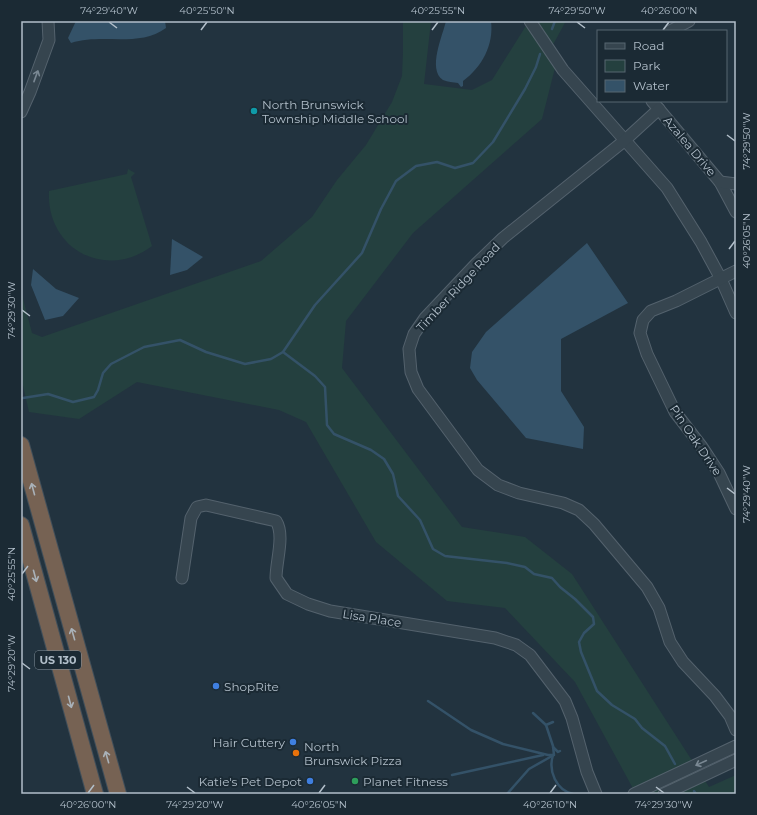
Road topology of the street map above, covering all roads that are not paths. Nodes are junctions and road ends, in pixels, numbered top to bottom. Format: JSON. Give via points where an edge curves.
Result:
{"nodes":[{"id":1,"x":48,"y":21,"type":"edge"},
{"id":2,"x":530,"y":21,"type":"edge"},
{"id":3,"x":689,"y":21,"type":"edge"},
{"id":4,"x":672,"y":30,"type":"edge"},
{"id":5,"x":656,"y":105,"type":"edge"},
{"id":6,"x":21,"y":112,"type":"edge"},
{"id":7,"x":624,"y":141,"type":"junction"},
{"id":8,"x":720,"y":182,"type":"junction"},
{"id":9,"x":736,"y":184,"type":"edge"},
{"id":10,"x":736,"y":212,"type":"edge"},
{"id":11,"x":736,"y":271,"type":"edge"},
{"id":12,"x":721,"y":279,"type":"junction"},
{"id":13,"x":736,"y":312,"type":"edge"},
{"id":14,"x":21,"y":445,"type":"edge"},
{"id":15,"x":23,"y":463,"type":"edge"},
{"id":16,"x":736,"y":509,"type":"edge"},
{"id":17,"x":21,"y":525,"type":"edge"},
{"id":18,"x":182,"y":578,"type":"dead end"},
{"id":19,"x":736,"y":730,"type":"edge"},
{"id":20,"x":736,"y":746,"type":"edge"},
{"id":21,"x":736,"y":760,"type":"edge"},
{"id":22,"x":117,"y":791,"type":"edge"},
{"id":23,"x":95,"y":794,"type":"edge"},
{"id":24,"x":596,"y":794,"type":"edge"},
{"id":25,"x":634,"y":794,"type":"edge"},
{"id":26,"x":664,"y":794,"type":"edge"}],
"edges":[{"from":6,"to":1,"type":"street","one_way":true,"via":[[49,40]]},
{"from":2,"to":7,"type":"street","via":[[563,70]]},
{"from":3,"to":4,"type":"street"},
{"from":5,"to":7,"type":"street","name":"Azalea Drive"},
{"from":5,"to":8,"type":"street","name":"Azalea Drive"},
{"from":7,"to":12,"type":"street","via":[[667,188]]},
{"from":7,"to":19,"type":"street","name":"Timber Ridge Road","via":[[504,238],[425,318],[414,334],[409,349],[410,372],[418,389],[478,470],[498,485],[519,493],[564,502],[579,510],[594,524],[646,587],[659,608],[670,642],[683,662],[730,716]]},
{"from":8,"to":9,"type":"street","name":"Azalea Drive"},
{"from":8,"to":10,"type":"street","name":"Azalea Drive"},
{"from":11,"to":12,"type":"street"},
{"from":12,"to":13,"type":"street"},
{"from":12,"to":16,"type":"street","name":"Pin Oak Drive","via":[[651,311],[643,320],[640,333],[647,354],[675,412],[719,473]]},
{"from":14,"to":15,"type":"highway","number":"US 130"},
{"from":22,"to":15,"type":"highway","number":"US 130","one_way":true},
{"from":17,"to":23,"type":"highway","number":"US 130","one_way":true},
{"from":18,"to":24,"type":"street","name":"Lisa Place","via":[[191,518],[197,507],[206,505],[276,521],[280,527],[280,537],[276,578],[287,594],[308,604],[330,611],[495,638],[516,645],[530,655],[565,701]]},
{"from":20,"to":25,"type":"street","one_way":true},
{"from":21,"to":26,"type":"street"}]}
